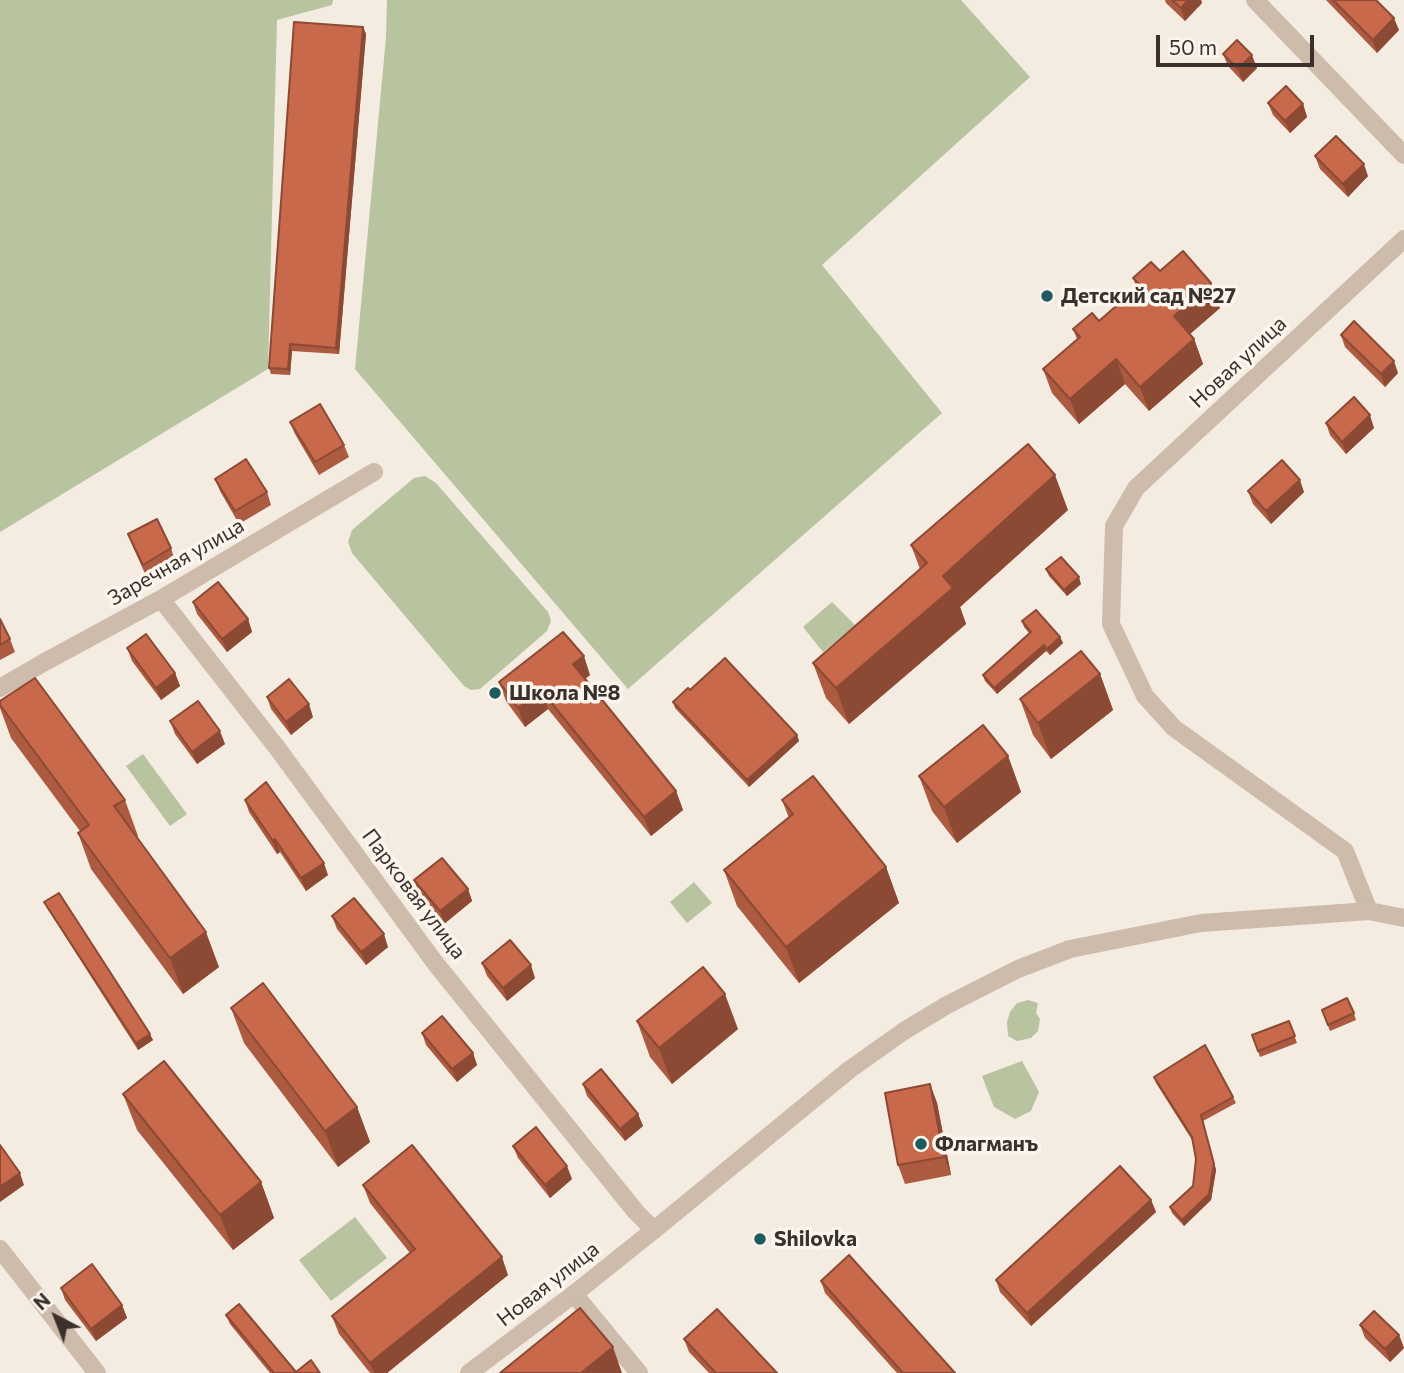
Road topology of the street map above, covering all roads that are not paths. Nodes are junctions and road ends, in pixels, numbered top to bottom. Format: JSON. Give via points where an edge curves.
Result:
{"nodes":[{"id":1,"x":1255,"y":0,"type":"edge"},
{"id":2,"x":1404,"y":155,"type":"edge"},
{"id":3,"x":1404,"y":239,"type":"edge"},
{"id":4,"x":374,"y":472,"type":"dead end"},
{"id":5,"x":161,"y":599,"type":"junction"},
{"id":6,"x":0,"y":688,"type":"edge"},
{"id":7,"x":1369,"y":911,"type":"junction"},
{"id":8,"x":1404,"y":918,"type":"edge"},
{"id":9,"x":654,"y":1230,"type":"junction"},
{"id":10,"x":0,"y":1249,"type":"edge"},
{"id":11,"x":574,"y":1294,"type":"junction"},
{"id":12,"x":97,"y":1373,"type":"edge"},
{"id":13,"x":469,"y":1373,"type":"edge"},
{"id":14,"x":639,"y":1373,"type":"edge"}],
"edges":[{"from":1,"to":2,"type":"street"},
{"from":3,"to":7,"type":"street","name":"Новая улица","via":[[1136,488],[1114,526],[1111,624],[1145,696],[1174,728],[1345,851]]},
{"from":4,"to":5,"type":"street","name":"Заречная улица"},
{"from":5,"to":6,"type":"street","name":"Заречная улица"},
{"from":5,"to":9,"type":"street","name":"Парковая улица","via":[[436,964]]},
{"from":7,"to":8,"type":"street","name":"Новая улица"},
{"from":7,"to":9,"type":"street","name":"Новая улица","via":[[1201,923],[1070,949],[1017,969],[904,1031],[849,1070]]},
{"from":9,"to":11,"type":"street","name":"Новая улица"},
{"from":10,"to":12,"type":"street"},
{"from":11,"to":13,"type":"street","name":"Новая улица"},
{"from":11,"to":14,"type":"street"}]}
